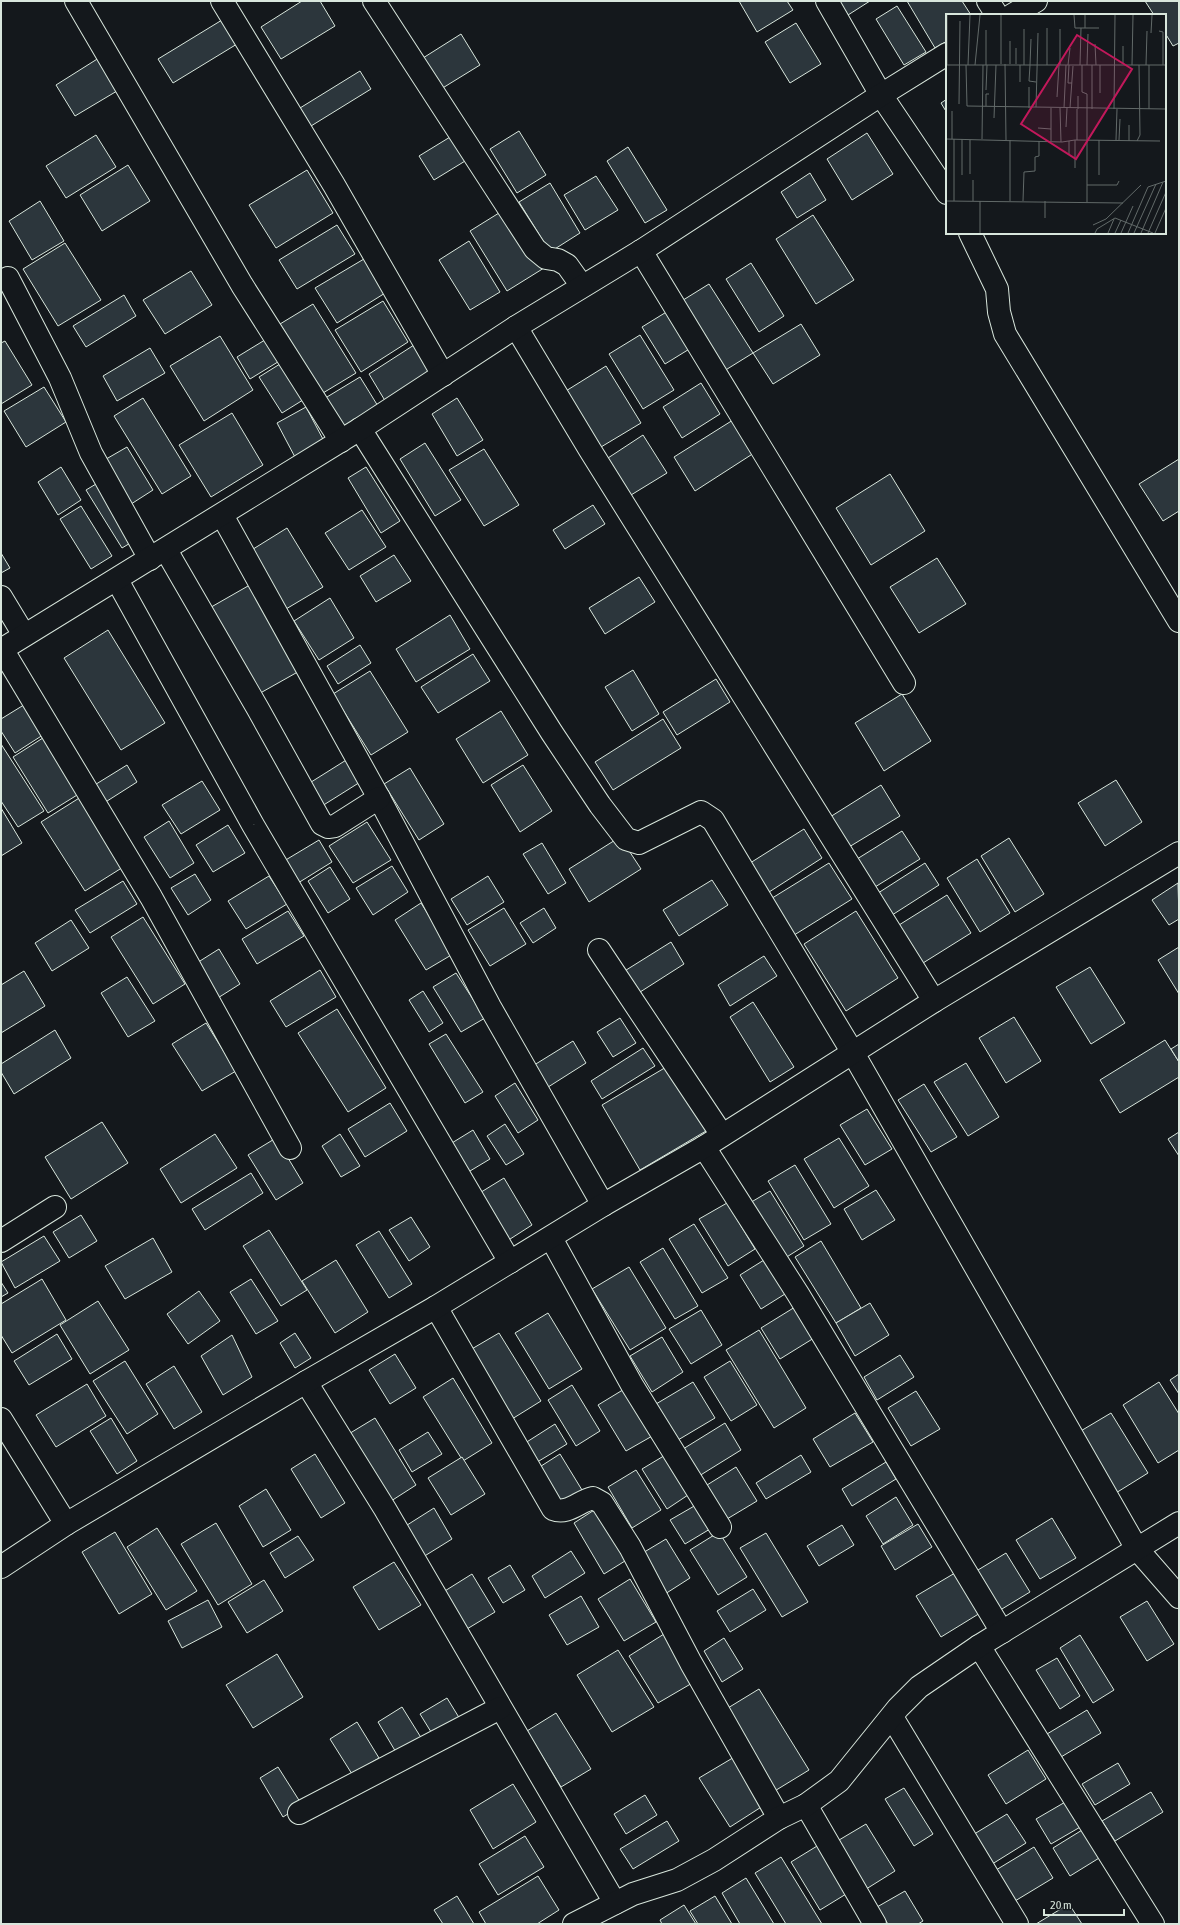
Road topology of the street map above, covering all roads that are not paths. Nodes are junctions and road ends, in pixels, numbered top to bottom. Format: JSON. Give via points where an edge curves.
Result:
{"nodes":[{"id":1,"x":76,"y":1,"type":"edge"},
{"id":2,"x":222,"y":1,"type":"edge"},
{"id":3,"x":374,"y":1,"type":"edge"},
{"id":4,"x":827,"y":1,"type":"edge"},
{"id":5,"x":988,"y":1,"type":"edge"},
{"id":6,"x":1036,"y":1,"type":"edge"},
{"id":7,"x":996,"y":14,"type":"edge"},
{"id":8,"x":1014,"y":14,"type":"edge"},
{"id":9,"x":946,"y":55,"type":"edge"},
{"id":10,"x":881,"y":95,"type":"junction"},
{"id":11,"x":946,"y":192,"type":"edge"},
{"id":12,"x":970,"y":234,"type":"edge"},
{"id":13,"x":641,"y":251,"type":"junction"},
{"id":14,"x":8,"y":278,"type":"dead end"},
{"id":15,"x":582,"y":286,"type":"junction"},
{"id":16,"x":516,"y":327,"type":"junction"},
{"id":17,"x":442,"y":375,"type":"junction"},
{"id":18,"x":360,"y":429,"type":"junction"},
{"id":19,"x":341,"y":441,"type":"junction"},
{"id":20,"x":222,"y":515,"type":"junction"},
{"id":21,"x":158,"y":554,"type":"junction"},
{"id":22,"x":117,"y":580,"type":"junction"},
{"id":23,"x":1,"y":597,"type":"edge"},
{"id":24,"x":1179,"y":621,"type":"edge"},
{"id":25,"x":24,"y":635,"type":"junction"},
{"id":26,"x":1,"y":650,"type":"edge"},
{"id":27,"x":904,"y":683,"type":"dead end"},
{"id":28,"x":379,"y":798,"type":"junction"},
{"id":29,"x":1179,"y":853,"type":"edge"},
{"id":30,"x":599,"y":950,"type":"dead end"},
{"id":31,"x":934,"y":1001,"type":"junction"},
{"id":32,"x":853,"y":1052,"type":"junction"},
{"id":33,"x":722,"y":1135,"type":"junction"},
{"id":34,"x":704,"y":1146,"type":"junction"},
{"id":35,"x":290,"y":1148,"type":"dead end"},
{"id":36,"x":603,"y":1205,"type":"junction"},
{"id":37,"x":55,"y":1207,"type":"dead end"},
{"id":38,"x":551,"y":1238,"type":"junction"},
{"id":39,"x":1,"y":1241,"type":"edge"},
{"id":40,"x":510,"y":1262,"type":"junction"},
{"id":41,"x":436,"y":1307,"type":"junction"},
{"id":42,"x":306,"y":1382,"type":"junction"},
{"id":43,"x":1,"y":1419,"type":"edge"},
{"id":44,"x":1179,"y":1523,"type":"edge"},
{"id":45,"x":66,"y":1524,"type":"junction"},
{"id":46,"x":720,"y":1527,"type":"dead end"},
{"id":47,"x":1137,"y":1549,"type":"junction"},
{"id":48,"x":1,"y":1567,"type":"edge"},
{"id":49,"x":1179,"y":1597,"type":"edge"},
{"id":50,"x":1002,"y":1632,"type":"junction"},
{"id":51,"x":979,"y":1646,"type":"junction"},
{"id":52,"x":500,"y":1708,"type":"junction"},
{"id":53,"x":892,"y":1717,"type":"junction"},
{"id":54,"x":806,"y":1805,"type":"junction"},
{"id":55,"x":299,"y":1813,"type":"dead end"},
{"id":56,"x":779,"y":1818,"type":"junction"},
{"id":57,"x":615,"y":1903,"type":"junction"},
{"id":58,"x":574,"y":1924,"type":"edge"},
{"id":59,"x":875,"y":1924,"type":"edge"},
{"id":60,"x":1017,"y":1924,"type":"edge"},
{"id":61,"x":1153,"y":1924,"type":"edge"}],
"edges":[{"from":1,"to":19,"type":"street","via":[[242,285]]},
{"from":2,"to":17,"type":"street","via":[[334,186]]},
{"from":3,"to":15,"type":"street","via":[[534,249],[546,258],[567,265]]},
{"from":4,"to":10,"type":"street"},
{"from":5,"to":7,"type":"street"},
{"from":6,"to":8,"type":"street"},
{"from":9,"to":10,"type":"street"},
{"from":10,"to":11,"type":"street"},
{"from":10,"to":13,"type":"street"},
{"from":12,"to":24,"type":"street","via":[[998,289],[999,312],[1005,334]]},
{"from":13,"to":15,"type":"street"},
{"from":13,"to":27,"type":"street"},
{"from":14,"to":21,"type":"street","via":[[60,378],[91,453]]},
{"from":15,"to":16,"type":"street"},
{"from":16,"to":17,"type":"street"},
{"from":16,"to":31,"type":"street","via":[[594,457]]},
{"from":17,"to":18,"type":"street"},
{"from":18,"to":19,"type":"street"},
{"from":18,"to":32,"type":"street","via":[[552,733],[626,839],[639,843],[701,812],[713,820]]},
{"from":19,"to":20,"type":"street"},
{"from":20,"to":21,"type":"street"},
{"from":20,"to":28,"type":"street"},
{"from":21,"to":22,"type":"street"},
{"from":21,"to":28,"type":"street","via":[[323,826],[335,826]]},
{"from":22,"to":25,"type":"street"},
{"from":22,"to":40,"type":"street","via":[[253,825]]},
{"from":23,"to":25,"type":"street"},
{"from":25,"to":26,"type":"street"},
{"from":26,"to":35,"type":"street","via":[[151,897]]},
{"from":28,"to":36,"type":"street","via":[[490,1007]]},
{"from":29,"to":31,"type":"street"},
{"from":30,"to":33,"type":"street"},
{"from":31,"to":32,"type":"street"},
{"from":32,"to":33,"type":"street"},
{"from":32,"to":47,"type":"street"},
{"from":33,"to":34,"type":"street"},
{"from":34,"to":36,"type":"street"},
{"from":34,"to":50,"type":"street","via":[[798,1294]]},
{"from":36,"to":38,"type":"street"},
{"from":37,"to":39,"type":"street"},
{"from":38,"to":40,"type":"street"},
{"from":38,"to":46,"type":"street","via":[[628,1378]]},
{"from":40,"to":41,"type":"street"},
{"from":41,"to":42,"type":"street"},
{"from":41,"to":56,"type":"street","via":[[553,1509],[559,1512],[584,1499],[593,1498],[602,1503],[630,1547],[690,1663]]},
{"from":42,"to":45,"type":"street"},
{"from":42,"to":52,"type":"street","via":[[385,1509]]},
{"from":43,"to":45,"type":"street"},
{"from":44,"to":47,"type":"street"},
{"from":45,"to":48,"type":"street"},
{"from":47,"to":49,"type":"street"},
{"from":47,"to":50,"type":"street"},
{"from":50,"to":51,"type":"street"},
{"from":51,"to":53,"type":"street","via":[[919,1687]]},
{"from":51,"to":61,"type":"street"},
{"from":52,"to":55,"type":"street"},
{"from":52,"to":57,"type":"street"},
{"from":53,"to":54,"type":"street","via":[[838,1781]]},
{"from":53,"to":60,"type":"street"},
{"from":54,"to":56,"type":"street"},
{"from":54,"to":59,"type":"street"},
{"from":56,"to":57,"type":"street","via":[[714,1860],[677,1880],[633,1894]]},
{"from":57,"to":58,"type":"street"}]}
